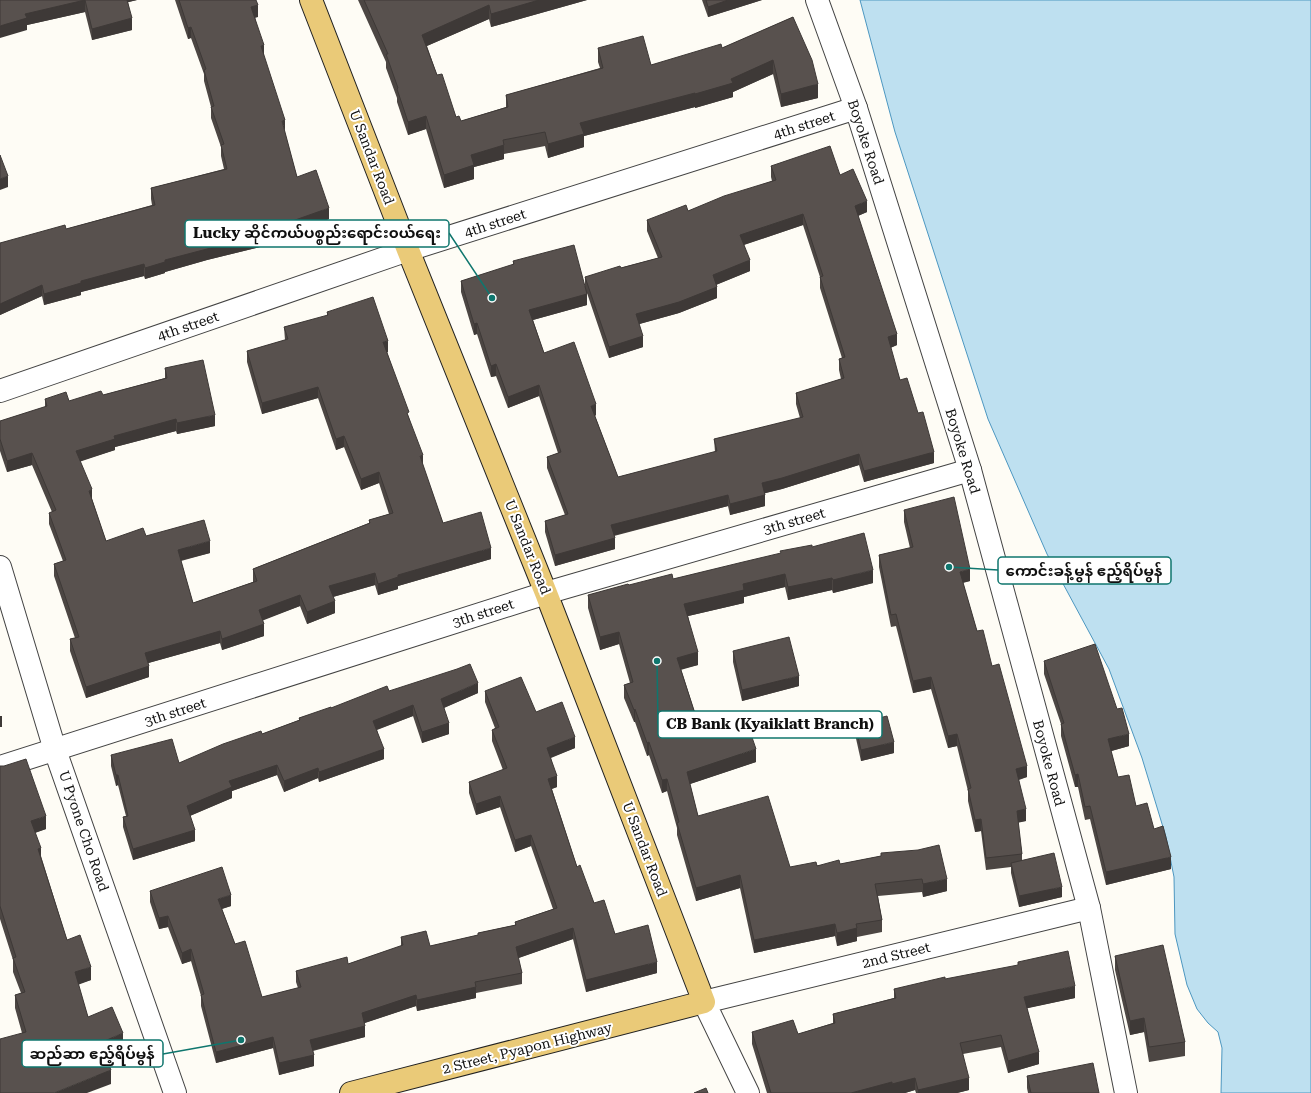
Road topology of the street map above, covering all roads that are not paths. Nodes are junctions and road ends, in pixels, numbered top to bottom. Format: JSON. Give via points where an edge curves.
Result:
{"nodes":[{"id":1,"x":311,"y":0,"type":"edge"},
{"id":2,"x":817,"y":0,"type":"edge"},
{"id":3,"x":856,"y":108,"type":"junction"},
{"id":4,"x":408,"y":250,"type":"junction"},
{"id":5,"x":0,"y":391,"type":"edge"},
{"id":6,"x":970,"y":470,"type":"junction"},
{"id":7,"x":0,"y":568,"type":"edge"},
{"id":8,"x":546,"y":593,"type":"junction"},
{"id":9,"x":55,"y":750,"type":"junction"},
{"id":10,"x":0,"y":767,"type":"edge"},
{"id":11,"x":1088,"y":908,"type":"junction"},
{"id":12,"x":704,"y":1002,"type":"junction"},
{"id":13,"x":175,"y":1093,"type":"edge"},
{"id":14,"x":351,"y":1093,"type":"edge"},
{"id":15,"x":748,"y":1093,"type":"edge"},
{"id":16,"x":1126,"y":1093,"type":"edge"}],
"edges":[{"from":1,"to":4,"type":"main road","name":"U Sandar Road"},
{"from":2,"to":3,"type":"street","name":"Boyoke Road"},
{"from":3,"to":4,"type":"street","name":"4th street"},
{"from":3,"to":6,"type":"street","name":"Boyoke Road"},
{"from":4,"to":5,"type":"street","name":"4th street"},
{"from":4,"to":8,"type":"main road","name":"U Sandar Road"},
{"from":6,"to":8,"type":"street","name":"3th street"},
{"from":6,"to":11,"type":"street","name":"Boyoke Road"},
{"from":7,"to":9,"type":"street","name":"U Pyone Cho Road"},
{"from":8,"to":9,"type":"street","name":"3th street"},
{"from":8,"to":12,"type":"main road","name":"U Sandar Road"},
{"from":9,"to":10,"type":"street","name":"3th street"},
{"from":9,"to":13,"type":"street","name":"U Pyone Cho Road"},
{"from":11,"to":12,"type":"street","name":"2nd Street"},
{"from":11,"to":16,"type":"street","name":"Boyoke Road"},
{"from":12,"to":14,"type":"main road","name":"2 Street, Pyapon Highway"},
{"from":12,"to":15,"type":"street","name":"U Sandar Road"}]}
